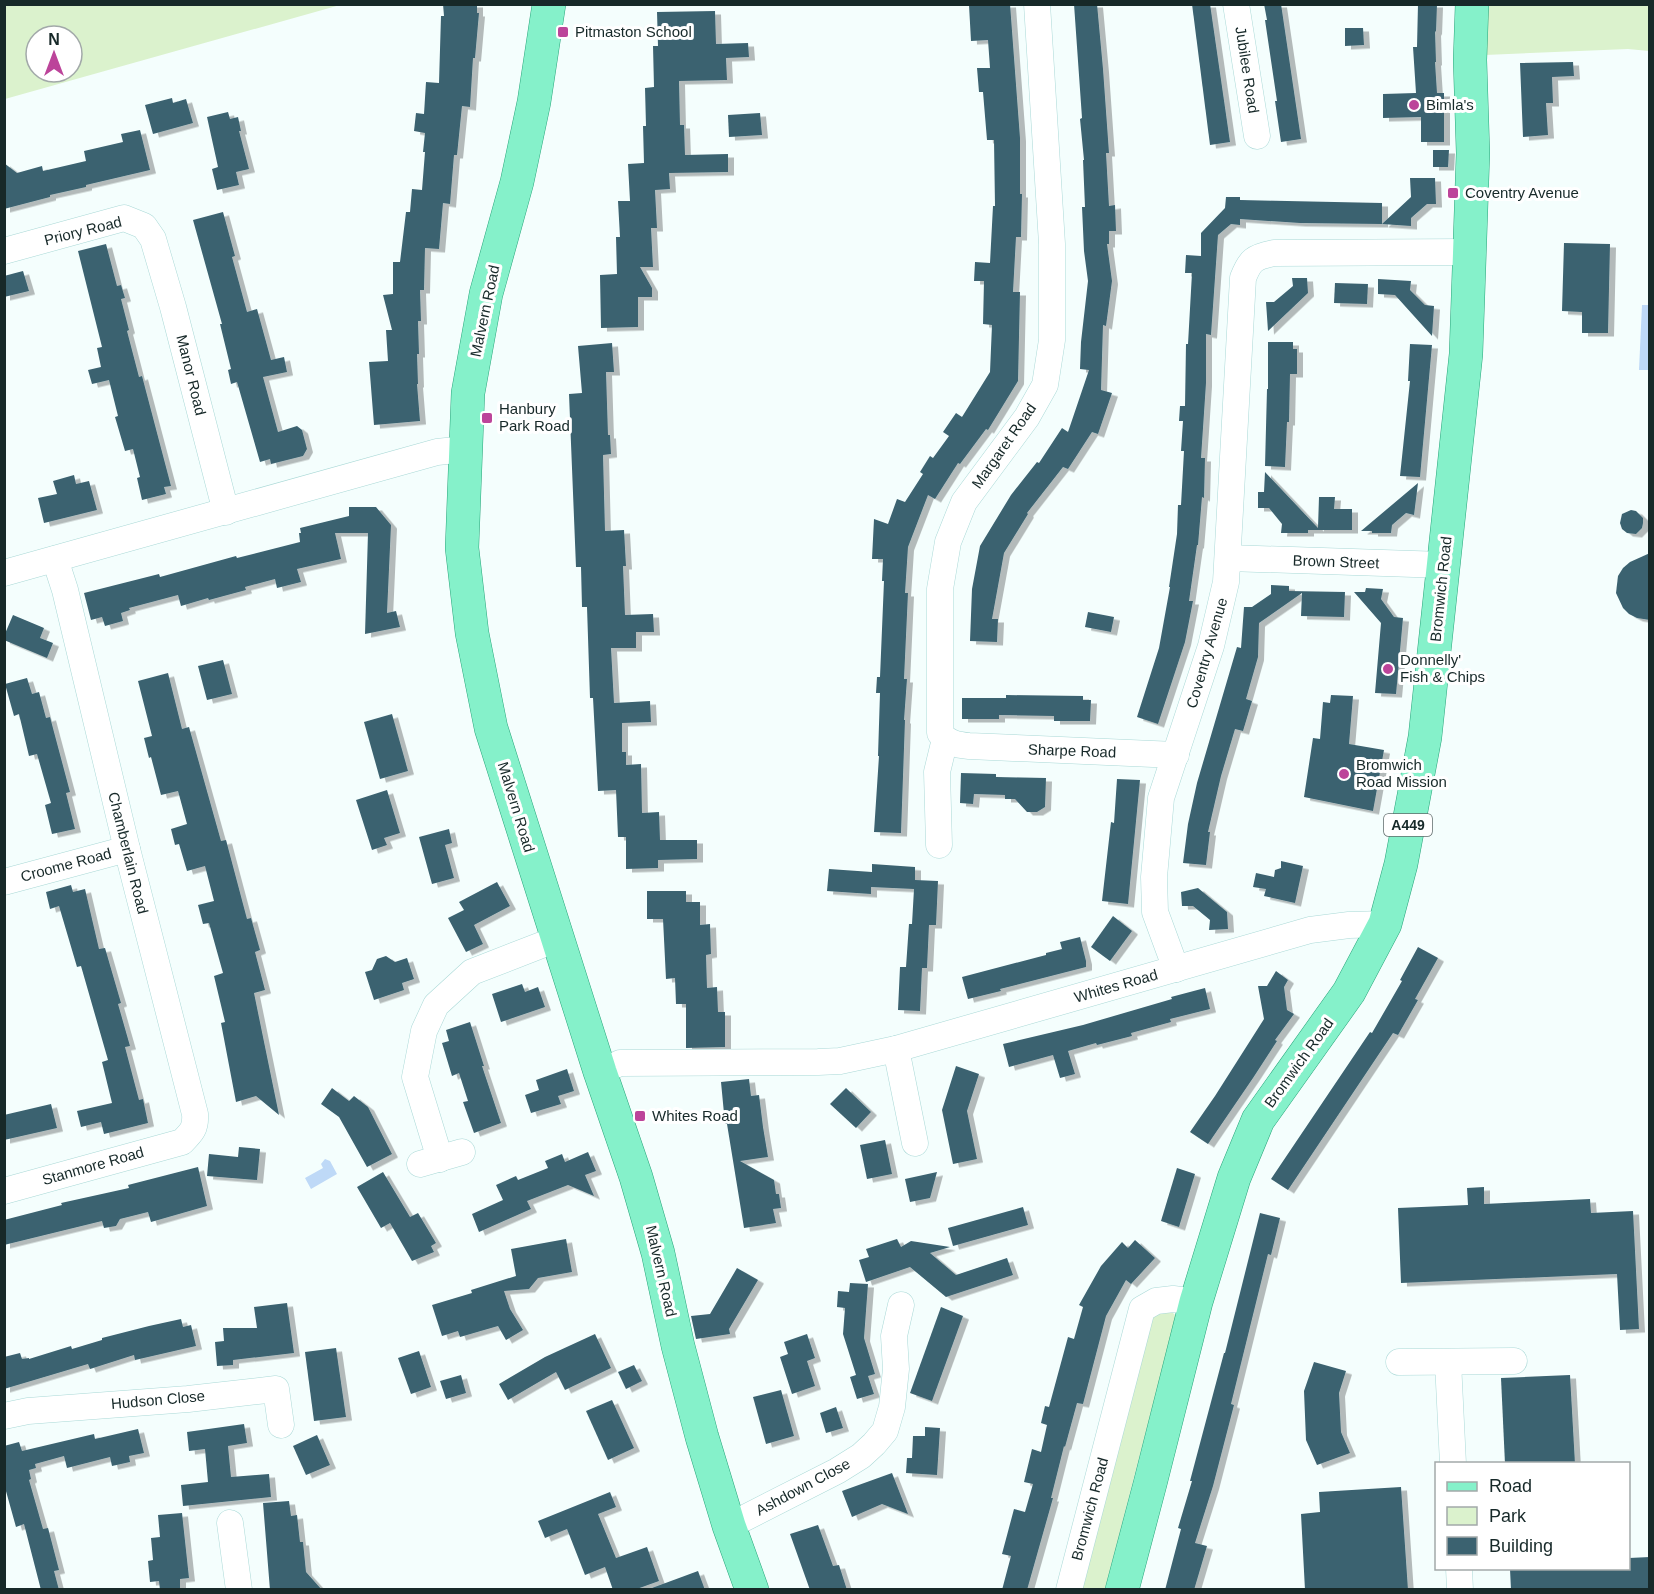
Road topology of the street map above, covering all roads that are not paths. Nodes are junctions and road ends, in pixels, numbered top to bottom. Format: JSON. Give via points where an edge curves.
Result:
{"nodes":[{"id":1,"x":549,"y":4,"type":"edge"},
{"id":2,"x":1037,"y":4,"type":"edge"},
{"id":3,"x":1236,"y":4,"type":"edge"},
{"id":4,"x":1473,"y":4,"type":"edge"},
{"id":5,"x":1257,"y":136,"type":"dead end"},
{"id":6,"x":153,"y":239,"type":"joint"},
{"id":7,"x":4,"y":251,"type":"edge"},
{"id":8,"x":1469,"y":252,"type":"junction"},
{"id":9,"x":465,"y":449,"type":"junction"},
{"id":10,"x":226,"y":512,"type":"junction"},
{"id":11,"x":1228,"y":558,"type":"junction"},
{"id":12,"x":55,"y":559,"type":"junction"},
{"id":13,"x":1443,"y":566,"type":"junction"},
{"id":14,"x":4,"y":573,"type":"edge"},
{"id":15,"x":945,"y":739,"type":"junction"},
{"id":16,"x":1176,"y":755,"type":"junction"},
{"id":17,"x":939,"y":845,"type":"dead end"},
{"id":18,"x":127,"y":849,"type":"junction"},
{"id":19,"x":4,"y":882,"type":"edge"},
{"id":20,"x":1385,"y":924,"type":"junction"},
{"id":21,"x":557,"y":939,"type":"junction"},
{"id":22,"x":1176,"y":969,"type":"junction"},
{"id":23,"x":896,"y":1049,"type":"junction"},
{"id":24,"x":600,"y":1072,"type":"junction"},
{"id":25,"x":182,"y":1142,"type":"joint"},
{"id":26,"x":915,"y":1143,"type":"dead end"},
{"id":27,"x":441,"y":1158,"type":"dead end"},
{"id":28,"x":4,"y":1191,"type":"edge"},
{"id":29,"x":1196,"y":1302,"type":"junction"},
{"id":30,"x":901,"y":1305,"type":"dead end"},
{"id":31,"x":1514,"y":1361,"type":"dead end"},
{"id":32,"x":1399,"y":1362,"type":"dead end"},
{"id":33,"x":1448,"y":1362,"type":"junction"},
{"id":34,"x":4,"y":1416,"type":"edge"},
{"id":35,"x":281,"y":1425,"type":"dead end"},
{"id":36,"x":1454,"y":1462,"type":"edge"},
{"id":37,"x":230,"y":1522,"type":"dead end"},
{"id":38,"x":729,"y":1526,"type":"junction"},
{"id":39,"x":1459,"y":1570,"type":"edge"},
{"id":40,"x":239,"y":1590,"type":"edge"},
{"id":41,"x":752,"y":1590,"type":"edge"},
{"id":42,"x":1069,"y":1590,"type":"edge"},
{"id":43,"x":1122,"y":1590,"type":"edge"},
{"id":44,"x":1460,"y":1590,"type":"edge"}],
"edges":[{"from":1,"to":9,"type":"main road","name":"Malvern Road","via":[[517,182],[486,294],[468,393]]},
{"from":2,"to":15,"type":"street","name":"Margaret Road","via":[[1052,244],[1052,340],[1045,385],[1027,417],[964,502],[948,542],[940,589],[940,733]]},
{"from":3,"to":5,"type":"street","name":"Jubilee Road"},
{"from":4,"to":8,"type":"main road","name":"Bromwich Road","number":"A449"},
{"from":6,"to":7,"type":"street","name":"Priory Road","via":[[144,226],[124,218]]},
{"from":6,"to":10,"type":"street","name":"Manor Road"},
{"from":8,"to":11,"type":"street","name":"Coventry Avenue","via":[[1274,253],[1258,256],[1249,264],[1244,278]]},
{"from":8,"to":13,"type":"main road","name":"Bromwich Road","number":"A449","via":[[1466,354]]},
{"from":9,"to":10,"type":"street","via":[[437,452]]},
{"from":9,"to":21,"type":"main road","name":"Malvern Road","via":[[462,548],[471,633],[491,728]]},
{"from":10,"to":12,"type":"street"},
{"from":11,"to":13,"type":"street","name":"Brown Street"},
{"from":11,"to":16,"type":"street","name":"Coventry Avenue","via":[[1211,646]]},
{"from":12,"to":14,"type":"street"},
{"from":12,"to":18,"type":"street","name":"Chamberlain Road"},
{"from":13,"to":20,"type":"main road","name":"Bromwich Road","number":"A449","via":[[1425,737],[1401,864]]},
{"from":15,"to":16,"type":"street","name":"Sharpe Road","via":[[969,746]]},
{"from":15,"to":17,"type":"street","name":"Margaret Road","via":[[938,772]]},
{"from":16,"to":22,"type":"street","name":"Coventry Avenue","via":[[1161,798],[1154,877],[1155,912]]},
{"from":18,"to":19,"type":"street","name":"Croome Road"},
{"from":18,"to":25,"type":"street","name":"Chamberlain Road","via":[[195,1114],[194,1131]]},
{"from":20,"to":22,"type":"street","name":"Whites Road","via":[[1310,930]]},
{"from":20,"to":29,"type":"main road","name":"Bromwich Road","number":"A449","via":[[1349,992],[1258,1120],[1234,1178]]},
{"from":21,"to":24,"type":"main road","name":"Malvern Road"},
{"from":21,"to":27,"type":"street","via":[[472,972],[436,1005],[424,1031],[415,1077]]},
{"from":22,"to":23,"type":"street","name":"Whites Road"},
{"from":23,"to":24,"type":"street","name":"Whites Road","via":[[840,1061],[620,1063]]},
{"from":23,"to":26,"type":"street"},
{"from":24,"to":38,"type":"main road","name":"Malvern Road","via":[[658,1253],[678,1346]]},
{"from":25,"to":28,"type":"street","name":"Stanmore Road"},
{"from":29,"to":42,"type":"street","name":"Bromwich Road","via":[[1155,1301],[1142,1310]]},
{"from":29,"to":43,"type":"main road","name":"Bromwich Road","number":"A449"},
{"from":30,"to":38,"type":"street","name":"Ashdown Close","via":[[894,1336],[892,1407],[885,1431],[861,1456],[837,1471]]},
{"from":31,"to":33,"type":"street"},
{"from":32,"to":33,"type":"street"},
{"from":33,"to":36,"type":"street"},
{"from":34,"to":35,"type":"street","name":"Hudson Close","via":[[28,1410],[276,1389]]},
{"from":37,"to":40,"type":"street"},
{"from":38,"to":41,"type":"main road","name":"Malvern Road"},
{"from":39,"to":44,"type":"street"}]}
